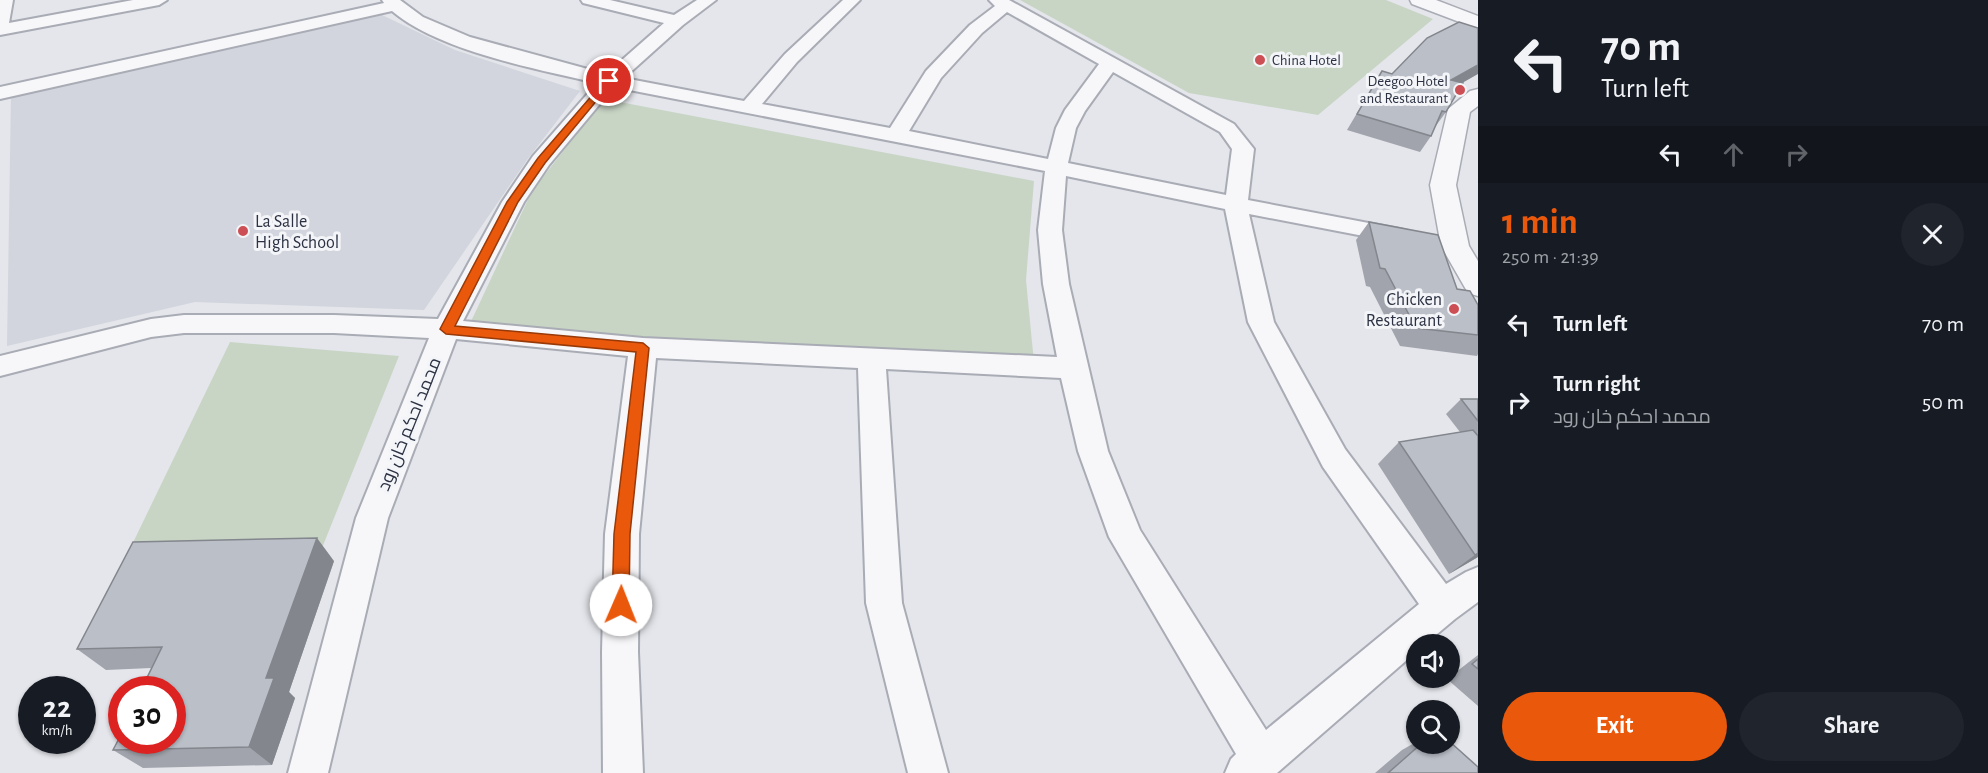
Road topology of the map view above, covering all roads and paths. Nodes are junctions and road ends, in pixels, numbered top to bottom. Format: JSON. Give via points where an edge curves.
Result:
{"nodes":[{"id":1,"x":5,"y":0,"type":"edge"},
{"id":2,"x":159,"y":0,"type":"edge"},
{"id":3,"x":589,"y":0,"type":"edge"},
{"id":4,"x":708,"y":0,"type":"edge"},
{"id":5,"x":852,"y":0,"type":"edge"},
{"id":6,"x":1419,"y":0,"type":"edge"},
{"id":7,"x":1452,"y":0,"type":"edge"},
{"id":8,"x":393,"y":2,"type":"edge"},
{"id":9,"x":1002,"y":3,"type":"edge"},
{"id":10,"x":1478,"y":10,"type":"edge"},
{"id":11,"x":677,"y":21,"type":"junction"},
{"id":12,"x":1478,"y":23,"type":"edge"},
{"id":13,"x":0,"y":28,"type":"edge"},
{"id":14,"x":1110,"y":63,"type":"junction"},
{"id":15,"x":609,"y":81,"type":"junction"},
{"id":16,"x":0,"y":93,"type":"edge"},
{"id":17,"x":1478,"y":96,"type":"edge"},
{"id":18,"x":749,"y":107,"type":"junction"},
{"id":19,"x":896,"y":135,"type":"junction"},
{"id":20,"x":1056,"y":168,"type":"junction"},
{"id":21,"x":1236,"y":206,"type":"junction"},
{"id":22,"x":1436,"y":242,"type":"junction"},
{"id":23,"x":1478,"y":286,"type":"edge"},
{"id":24,"x":446,"y":329,"type":"junction"},
{"id":25,"x":643,"y":348,"type":"junction"},
{"id":26,"x":872,"y":360,"type":"junction"},
{"id":27,"x":0,"y":366,"type":"edge"},
{"id":28,"x":1073,"y":368,"type":"junction"},
{"id":29,"x":1478,"y":584,"type":"edge"},
{"id":30,"x":1442,"y":607,"type":"junction"},
{"id":31,"x":1254,"y":767,"type":"edge"},
{"id":32,"x":309,"y":773,"type":"edge"},
{"id":33,"x":623,"y":773,"type":"edge"},
{"id":34,"x":928,"y":773,"type":"edge"}],
"edges":[{"from":1,"to":13,"type":"street"},
{"from":2,"to":13,"type":"street"},
{"from":3,"to":11,"type":"street"},
{"from":4,"to":11,"type":"street","name":"محمد احكم خان رود"},
{"from":5,"to":18,"type":"street","via":[[791,58]]},
{"from":6,"to":12,"type":"street"},
{"from":7,"to":10,"type":"street"},
{"from":8,"to":15,"type":"street","via":[[411,16],[466,42]]},
{"from":8,"to":16,"type":"street"},
{"from":9,"to":14,"type":"street"},
{"from":9,"to":19,"type":"street","via":[[933,75]]},
{"from":11,"to":15,"type":"street","name":"محمد احكم خان رود"},
{"from":14,"to":20,"type":"street","via":[[1075,110]]},
{"from":14,"to":21,"type":"street","via":[[1227,128],[1243,149]]},
{"from":15,"to":18,"type":"street"},
{"from":15,"to":24,"type":"street","name":"محمد احكم خان رود","via":[[541,161],[513,202]]},
{"from":17,"to":22,"type":"street","via":[[1459,109]]},
{"from":18,"to":19,"type":"street"},
{"from":19,"to":20,"type":"street"},
{"from":20,"to":21,"type":"street"},
{"from":20,"to":28,"type":"street","via":[[1050,230]]},
{"from":21,"to":22,"type":"street"},
{"from":21,"to":30,"type":"street","via":[[1261,322],[1334,458]]},
{"from":22,"to":23,"type":"street"},
{"from":24,"to":25,"type":"street"},
{"from":24,"to":27,"type":"street","via":[[184,324],[152,328]]},
{"from":24,"to":32,"type":"street","name":"محمد احكم خان رود","via":[[372,518]]},
{"from":25,"to":26,"type":"street"},
{"from":25,"to":33,"type":"street","via":[[622,534]]},
{"from":26,"to":28,"type":"street"},
{"from":26,"to":34,"type":"street","via":[[884,603]]},
{"from":28,"to":31,"type":"street","via":[[1093,451],[1126,537]]},
{"from":29,"to":30,"type":"street"},
{"from":30,"to":31,"type":"street"}]}
